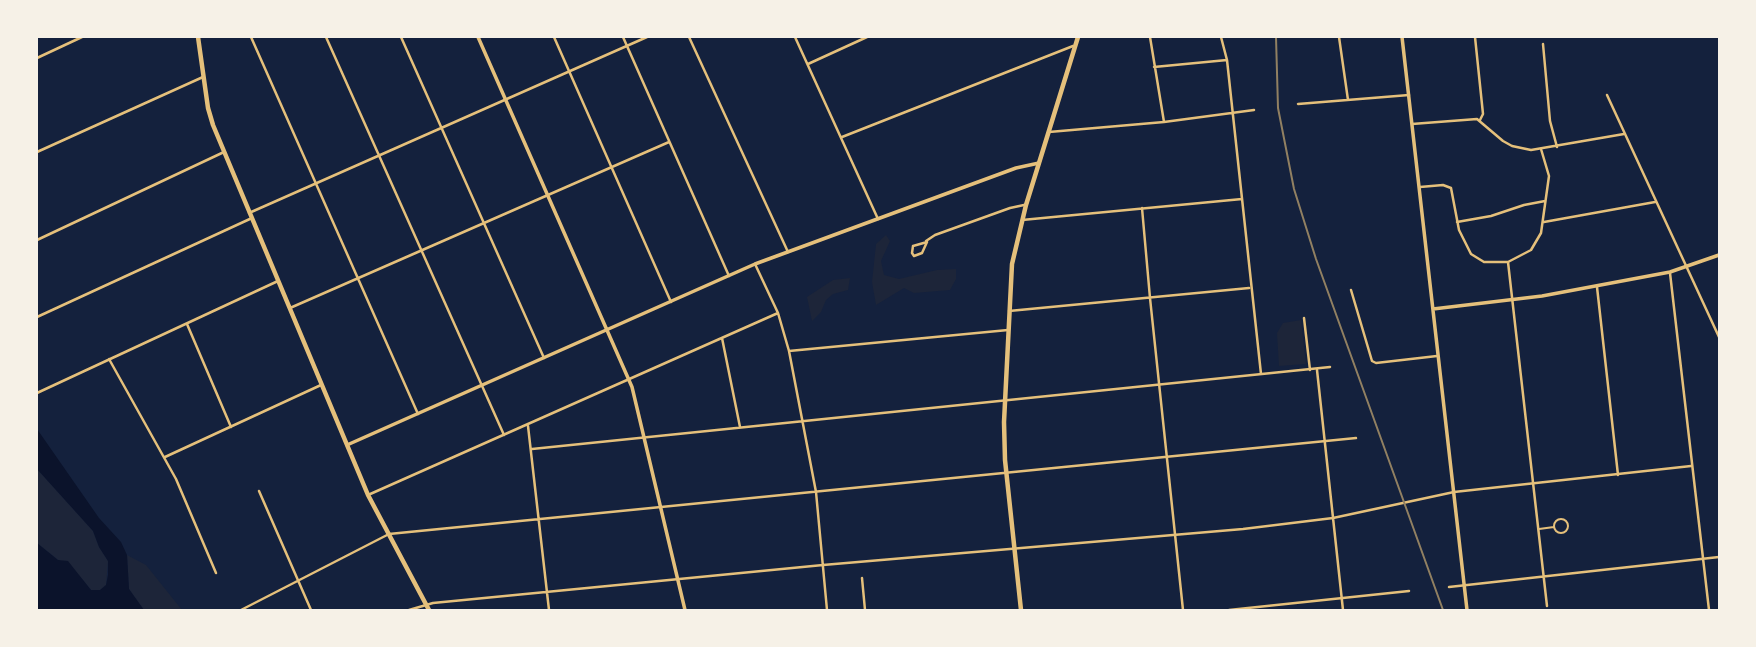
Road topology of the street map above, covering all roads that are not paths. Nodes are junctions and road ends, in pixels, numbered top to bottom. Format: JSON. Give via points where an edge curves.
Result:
{"nodes":[{"id":1,"x":82,"y":37,"type":"edge"},
{"id":2,"x":198,"y":37,"type":"edge"},
{"id":3,"x":251,"y":37,"type":"edge"},
{"id":4,"x":326,"y":37,"type":"edge"},
{"id":5,"x":401,"y":37,"type":"edge"},
{"id":6,"x":478,"y":37,"type":"edge"},
{"id":7,"x":554,"y":37,"type":"edge"},
{"id":8,"x":623,"y":37,"type":"edge"},
{"id":9,"x":647,"y":37,"type":"edge"},
{"id":10,"x":689,"y":37,"type":"edge"},
{"id":11,"x":795,"y":37,"type":"edge"},
{"id":12,"x":867,"y":37,"type":"edge"},
{"id":13,"x":1078,"y":37,"type":"edge"},
{"id":14,"x":1150,"y":37,"type":"edge"},
{"id":15,"x":1221,"y":37,"type":"edge"},
{"id":16,"x":1339,"y":37,"type":"edge"},
{"id":17,"x":1404,"y":37,"type":"edge"},
{"id":18,"x":1475,"y":37,"type":"edge"},
{"id":19,"x":1543,"y":44,"type":"dead end"},
{"id":20,"x":1076,"y":45,"type":"junction"},
{"id":21,"x":627,"y":46,"type":"junction"},
{"id":22,"x":37,"y":58,"type":"edge"},
{"id":23,"x":1227,"y":60,"type":"junction"},
{"id":24,"x":808,"y":64,"type":"junction"},
{"id":25,"x":1154,"y":68,"type":"junction"},
{"id":26,"x":569,"y":71,"type":"junction"},
{"id":27,"x":203,"y":77,"type":"junction"},
{"id":28,"x":1409,"y":95,"type":"junction"},
{"id":29,"x":1607,"y":95,"type":"dead end"},
{"id":30,"x":506,"y":99,"type":"junction"},
{"id":31,"x":1348,"y":100,"type":"junction"},
{"id":32,"x":1298,"y":104,"type":"dead end"},
{"id":33,"x":1254,"y":110,"type":"dead end"},
{"id":34,"x":1233,"y":113,"type":"junction"},
{"id":35,"x":1480,"y":120,"type":"junction"},
{"id":36,"x":1164,"y":122,"type":"junction"},
{"id":37,"x":1412,"y":124,"type":"junction"},
{"id":38,"x":441,"y":127,"type":"junction"},
{"id":39,"x":1049,"y":132,"type":"junction"},
{"id":40,"x":1624,"y":134,"type":"junction"},
{"id":41,"x":842,"y":137,"type":"junction"},
{"id":42,"x":669,"y":142,"type":"junction"},
{"id":43,"x":1557,"y":147,"type":"junction"},
{"id":44,"x":1541,"y":149,"type":"junction"},
{"id":45,"x":37,"y":152,"type":"edge"},
{"id":46,"x":224,"y":152,"type":"junction"},
{"id":47,"x":379,"y":155,"type":"junction"},
{"id":48,"x":1039,"y":163,"type":"junction"},
{"id":49,"x":613,"y":167,"type":"junction"},
{"id":50,"x":316,"y":183,"type":"junction"},
{"id":51,"x":1419,"y":187,"type":"junction"},
{"id":52,"x":548,"y":195,"type":"junction"},
{"id":53,"x":1242,"y":199,"type":"junction"},
{"id":54,"x":1545,"y":201,"type":"junction"},
{"id":55,"x":1656,"y":202,"type":"junction"},
{"id":56,"x":1026,"y":205,"type":"junction"},
{"id":57,"x":1142,"y":208,"type":"junction"},
{"id":58,"x":251,"y":215,"type":"junction"},
{"id":59,"x":878,"y":219,"type":"junction"},
{"id":60,"x":1022,"y":219,"type":"junction"},
{"id":61,"x":1457,"y":222,"type":"junction"},
{"id":62,"x":1544,"y":222,"type":"junction"},
{"id":63,"x":484,"y":224,"type":"junction"},
{"id":64,"x":37,"y":240,"type":"edge"},
{"id":65,"x":926,"y":241,"type":"junction"},
{"id":66,"x":422,"y":251,"type":"junction"},
{"id":67,"x":788,"y":252,"type":"junction"},
{"id":68,"x":1719,"y":255,"type":"edge"},
{"id":69,"x":1507,"y":262,"type":"junction"},
{"id":70,"x":755,"y":264,"type":"junction"},
{"id":71,"x":1686,"y":268,"type":"junction"},
{"id":72,"x":1670,"y":272,"type":"junction"},
{"id":73,"x":729,"y":276,"type":"junction"},
{"id":74,"x":358,"y":279,"type":"junction"},
{"id":75,"x":278,"y":281,"type":"junction"},
{"id":76,"x":1597,"y":286,"type":"junction"},
{"id":77,"x":1251,"y":288,"type":"junction"},
{"id":78,"x":1350,"y":290,"type":"dead end"},
{"id":79,"x":1150,"y":298,"type":"junction"},
{"id":80,"x":1512,"y":300,"type":"junction"},
{"id":81,"x":671,"y":302,"type":"junction"},
{"id":82,"x":290,"y":309,"type":"junction"},
{"id":83,"x":1433,"y":309,"type":"junction"},
{"id":84,"x":1009,"y":311,"type":"junction"},
{"id":85,"x":778,"y":313,"type":"junction"},
{"id":86,"x":37,"y":317,"type":"edge"},
{"id":87,"x":1304,"y":318,"type":"dead end"},
{"id":88,"x":186,"y":323,"type":"junction"},
{"id":89,"x":608,"y":330,"type":"junction"},
{"id":90,"x":1008,"y":330,"type":"junction"},
{"id":91,"x":1719,"y":337,"type":"edge"},
{"id":92,"x":722,"y":338,"type":"junction"},
{"id":93,"x":789,"y":351,"type":"junction"},
{"id":94,"x":1439,"y":356,"type":"junction"},
{"id":95,"x":544,"y":358,"type":"junction"},
{"id":96,"x":109,"y":359,"type":"junction"},
{"id":97,"x":1330,"y":367,"type":"dead end"},
{"id":98,"x":1316,"y":369,"type":"junction"},
{"id":99,"x":1310,"y":370,"type":"junction"},
{"id":100,"x":1261,"y":374,"type":"junction"},
{"id":101,"x":629,"y":379,"type":"junction"},
{"id":102,"x":1159,"y":384,"type":"junction"},
{"id":103,"x":322,"y":385,"type":"junction"},
{"id":104,"x":482,"y":386,"type":"junction"},
{"id":105,"x":37,"y":393,"type":"edge"},
{"id":106,"x":1005,"y":400,"type":"junction"},
{"id":107,"x":418,"y":414,"type":"junction"},
{"id":108,"x":803,"y":420,"type":"junction"},
{"id":109,"x":528,"y":425,"type":"junction"},
{"id":110,"x":231,"y":427,"type":"junction"},
{"id":111,"x":741,"y":428,"type":"junction"},
{"id":112,"x":504,"y":435,"type":"junction"},
{"id":113,"x":643,"y":437,"type":"junction"},
{"id":114,"x":1356,"y":438,"type":"dead end"},
{"id":115,"x":1324,"y":442,"type":"junction"},
{"id":116,"x":347,"y":445,"type":"junction"},
{"id":117,"x":532,"y":449,"type":"junction"},
{"id":118,"x":165,"y":457,"type":"junction"},
{"id":119,"x":1166,"y":457,"type":"junction"},
{"id":120,"x":1691,"y":466,"type":"junction"},
{"id":121,"x":1007,"y":473,"type":"junction"},
{"id":122,"x":1618,"y":475,"type":"junction"},
{"id":123,"x":1533,"y":484,"type":"junction"},
{"id":124,"x":259,"y":491,"type":"dead end"},
{"id":125,"x":816,"y":492,"type":"junction"},
{"id":126,"x":1454,"y":492,"type":"junction"},
{"id":127,"x":368,"y":495,"type":"junction"},
{"id":128,"x":661,"y":508,"type":"junction"},
{"id":129,"x":1333,"y":518,"type":"junction"},
{"id":130,"x":539,"y":520,"type":"junction"},
{"id":131,"x":1554,"y":527,"type":"junction"},
{"id":132,"x":1538,"y":530,"type":"junction"},
{"id":133,"x":389,"y":534,"type":"junction"},
{"id":134,"x":1175,"y":534,"type":"junction"},
{"id":135,"x":1014,"y":549,"type":"junction"},
{"id":136,"x":1719,"y":557,"type":"edge"},
{"id":137,"x":1702,"y":559,"type":"junction"},
{"id":138,"x":823,"y":565,"type":"junction"},
{"id":139,"x":216,"y":573,"type":"dead end"},
{"id":140,"x":1544,"y":576,"type":"junction"},
{"id":141,"x":862,"y":578,"type":"dead end"},
{"id":142,"x":678,"y":579,"type":"junction"},
{"id":143,"x":297,"y":581,"type":"junction"},
{"id":144,"x":1464,"y":585,"type":"junction"},
{"id":145,"x":1449,"y":587,"type":"dead end"},
{"id":146,"x":1409,"y":591,"type":"dead end"},
{"id":147,"x":547,"y":593,"type":"junction"},
{"id":148,"x":1342,"y":598,"type":"junction"},
{"id":149,"x":426,"y":604,"type":"junction"},
{"id":150,"x":1547,"y":606,"type":"dead end"},
{"id":151,"x":241,"y":610,"type":"edge"},
{"id":152,"x":312,"y":610,"type":"edge"},
{"id":153,"x":409,"y":610,"type":"edge"},
{"id":154,"x":429,"y":610,"type":"edge"},
{"id":155,"x":549,"y":610,"type":"edge"},
{"id":156,"x":685,"y":610,"type":"edge"},
{"id":157,"x":827,"y":610,"type":"edge"},
{"id":158,"x":865,"y":610,"type":"edge"},
{"id":159,"x":1021,"y":610,"type":"edge"},
{"id":160,"x":1183,"y":610,"type":"edge"},
{"id":161,"x":1229,"y":610,"type":"edge"},
{"id":162,"x":1343,"y":610,"type":"edge"},
{"id":163,"x":1467,"y":610,"type":"edge"},
{"id":164,"x":1709,"y":610,"type":"edge"}],
"edges":[{"from":1,"to":22,"type":"street"},
{"from":2,"to":27,"type":"main road"},
{"from":3,"to":50,"type":"street"},
{"from":4,"to":47,"type":"street"},
{"from":5,"to":38,"type":"street"},
{"from":6,"to":30,"type":"street"},
{"from":7,"to":26,"type":"street"},
{"from":8,"to":21,"type":"street"},
{"from":9,"to":21,"type":"street"},
{"from":10,"to":67,"type":"street"},
{"from":11,"to":24,"type":"street"},
{"from":12,"to":24,"type":"street"},
{"from":13,"to":20,"type":"main road"},
{"from":14,"to":25,"type":"street"},
{"from":15,"to":23,"type":"street"},
{"from":16,"to":31,"type":"street"},
{"from":17,"to":28,"type":"street"},
{"from":18,"to":35,"type":"street"},
{"from":19,"to":43,"type":"street"},
{"from":20,"to":39,"type":"main road"},
{"from":20,"to":41,"type":"street"},
{"from":21,"to":26,"type":"street"},
{"from":21,"to":42,"type":"street"},
{"from":23,"to":25,"type":"street"},
{"from":23,"to":34,"type":"street"},
{"from":24,"to":41,"type":"street"},
{"from":25,"to":36,"type":"street"},
{"from":26,"to":30,"type":"street"},
{"from":26,"to":49,"type":"street"},
{"from":27,"to":45,"type":"street"},
{"from":27,"to":46,"type":"main road","via":[[209,113]]},
{"from":28,"to":31,"type":"street"},
{"from":28,"to":37,"type":"street"},
{"from":29,"to":40,"type":"street"},
{"from":30,"to":38,"type":"street"},
{"from":30,"to":52,"type":"street"},
{"from":31,"to":32,"type":"street"},
{"from":33,"to":34,"type":"street"},
{"from":34,"to":36,"type":"street"},
{"from":34,"to":53,"type":"street"},
{"from":35,"to":37,"type":"street"},
{"from":35,"to":44,"type":"street","via":[[1503,142]]},
{"from":36,"to":39,"type":"street"},
{"from":37,"to":51,"type":"street"},
{"from":38,"to":47,"type":"street"},
{"from":38,"to":63,"type":"street"},
{"from":39,"to":48,"type":"main road"},
{"from":40,"to":43,"type":"street"},
{"from":40,"to":55,"type":"street"},
{"from":41,"to":59,"type":"street"},
{"from":42,"to":49,"type":"street"},
{"from":42,"to":73,"type":"street"},
{"from":43,"to":44,"type":"street"},
{"from":44,"to":54,"type":"street","via":[[1549,170]]},
{"from":46,"to":58,"type":"main road"},
{"from":46,"to":64,"type":"street"},
{"from":47,"to":50,"type":"street"},
{"from":47,"to":66,"type":"street"},
{"from":48,"to":56,"type":"main road"},
{"from":48,"to":59,"type":"street"},
{"from":49,"to":52,"type":"street"},
{"from":49,"to":81,"type":"street"},
{"from":50,"to":58,"type":"street"},
{"from":50,"to":74,"type":"street"},
{"from":51,"to":61,"type":"street","via":[[1451,188]]},
{"from":51,"to":83,"type":"street"},
{"from":52,"to":63,"type":"street"},
{"from":52,"to":89,"type":"street"},
{"from":53,"to":57,"type":"street"},
{"from":53,"to":77,"type":"street"},
{"from":54,"to":61,"type":"street"},
{"from":54,"to":62,"type":"street"},
{"from":55,"to":62,"type":"street"},
{"from":55,"to":71,"type":"street"},
{"from":56,"to":60,"type":"main road"},
{"from":56,"to":65,"type":"street","via":[[934,234]]},
{"from":57,"to":60,"type":"street"},
{"from":57,"to":79,"type":"street"},
{"from":58,"to":75,"type":"main road"},
{"from":58,"to":86,"type":"street"},
{"from":59,"to":67,"type":"street"},
{"from":60,"to":84,"type":"main road","via":[[1012,264]]},
{"from":61,"to":69,"type":"street","via":[[1463,242],[1478,260]]},
{"from":62,"to":69,"type":"street","via":[[1531,250]]},
{"from":63,"to":66,"type":"street"},
{"from":63,"to":95,"type":"street"},
{"from":65,"to":65,"type":"street","via":[[913,246],[914,256],[922,253]]},
{"from":66,"to":74,"type":"street"},
{"from":66,"to":104,"type":"street"},
{"from":67,"to":70,"type":"street"},
{"from":68,"to":71,"type":"street"},
{"from":69,"to":80,"type":"street"},
{"from":70,"to":73,"type":"street"},
{"from":70,"to":85,"type":"street"},
{"from":71,"to":72,"type":"street"},
{"from":71,"to":91,"type":"street"},
{"from":72,"to":76,"type":"street"},
{"from":72,"to":120,"type":"street"},
{"from":73,"to":81,"type":"street"},
{"from":74,"to":82,"type":"street"},
{"from":74,"to":107,"type":"street"},
{"from":75,"to":82,"type":"main road"},
{"from":75,"to":88,"type":"street"},
{"from":76,"to":80,"type":"street"},
{"from":76,"to":122,"type":"street"},
{"from":77,"to":79,"type":"street"},
{"from":77,"to":100,"type":"street"},
{"from":78,"to":94,"type":"street","via":[[1372,361]]},
{"from":79,"to":84,"type":"street"},
{"from":79,"to":102,"type":"street"},
{"from":80,"to":83,"type":"street"},
{"from":80,"to":123,"type":"street"},
{"from":81,"to":89,"type":"street"},
{"from":82,"to":103,"type":"main road"},
{"from":83,"to":94,"type":"street"},
{"from":84,"to":90,"type":"main road"},
{"from":85,"to":92,"type":"street"},
{"from":85,"to":93,"type":"street"},
{"from":87,"to":99,"type":"street"},
{"from":88,"to":96,"type":"street"},
{"from":88,"to":110,"type":"street"},
{"from":89,"to":95,"type":"street"},
{"from":89,"to":101,"type":"street"},
{"from":90,"to":93,"type":"street"},
{"from":90,"to":106,"type":"main road"},
{"from":92,"to":101,"type":"street"},
{"from":92,"to":111,"type":"street"},
{"from":93,"to":108,"type":"street"},
{"from":94,"to":126,"type":"street"},
{"from":95,"to":104,"type":"street"},
{"from":96,"to":105,"type":"street"},
{"from":96,"to":118,"type":"street"},
{"from":97,"to":98,"type":"street"},
{"from":98,"to":99,"type":"street"},
{"from":98,"to":115,"type":"street"},
{"from":99,"to":100,"type":"street"},
{"from":100,"to":102,"type":"street"},
{"from":101,"to":109,"type":"street"},
{"from":101,"to":113,"type":"street"},
{"from":102,"to":106,"type":"street"},
{"from":102,"to":119,"type":"street"},
{"from":103,"to":110,"type":"street"},
{"from":103,"to":116,"type":"main road"},
{"from":104,"to":107,"type":"street"},
{"from":104,"to":112,"type":"street"},
{"from":106,"to":108,"type":"street"},
{"from":106,"to":121,"type":"main road"},
{"from":107,"to":116,"type":"street"},
{"from":108,"to":111,"type":"street"},
{"from":108,"to":125,"type":"street"},
{"from":109,"to":112,"type":"street"},
{"from":109,"to":117,"type":"street"},
{"from":110,"to":118,"type":"street"},
{"from":111,"to":113,"type":"street"},
{"from":112,"to":127,"type":"street"},
{"from":113,"to":117,"type":"street"},
{"from":113,"to":128,"type":"street"},
{"from":114,"to":115,"type":"street"},
{"from":115,"to":119,"type":"street"},
{"from":115,"to":129,"type":"street"},
{"from":116,"to":127,"type":"main road"},
{"from":117,"to":130,"type":"street"},
{"from":118,"to":139,"type":"street"},
{"from":119,"to":121,"type":"street"},
{"from":119,"to":134,"type":"street"},
{"from":120,"to":122,"type":"street"},
{"from":120,"to":137,"type":"street"},
{"from":121,"to":125,"type":"street"},
{"from":121,"to":135,"type":"main road"},
{"from":122,"to":123,"type":"street"},
{"from":123,"to":126,"type":"street"},
{"from":123,"to":132,"type":"street"},
{"from":124,"to":143,"type":"street"},
{"from":125,"to":128,"type":"street"},
{"from":125,"to":138,"type":"street"},
{"from":126,"to":129,"type":"street"},
{"from":126,"to":144,"type":"street"},
{"from":127,"to":133,"type":"main road"},
{"from":128,"to":130,"type":"street"},
{"from":128,"to":142,"type":"street"},
{"from":129,"to":134,"type":"street"},
{"from":129,"to":148,"type":"street"},
{"from":130,"to":133,"type":"street"},
{"from":130,"to":147,"type":"street"},
{"from":131,"to":131,"type":"lane","via":[[1560,519],[1568,525],[1560,533]]},
{"from":131,"to":132,"type":"lane"},
{"from":132,"to":140,"type":"street"},
{"from":133,"to":143,"type":"street"},
{"from":133,"to":149,"type":"main road"},
{"from":134,"to":135,"type":"street"},
{"from":134,"to":160,"type":"street"},
{"from":135,"to":138,"type":"street"},
{"from":135,"to":159,"type":"main road"},
{"from":136,"to":137,"type":"street"},
{"from":137,"to":140,"type":"street"},
{"from":137,"to":164,"type":"street"},
{"from":138,"to":142,"type":"street"},
{"from":138,"to":157,"type":"street"},
{"from":140,"to":144,"type":"street"},
{"from":140,"to":150,"type":"street"},
{"from":141,"to":158,"type":"street"},
{"from":142,"to":147,"type":"street"},
{"from":142,"to":156,"type":"street"},
{"from":143,"to":151,"type":"street"},
{"from":143,"to":152,"type":"street"},
{"from":144,"to":145,"type":"street"},
{"from":144,"to":163,"type":"street"},
{"from":146,"to":148,"type":"street"},
{"from":147,"to":149,"type":"street"},
{"from":147,"to":155,"type":"street"},
{"from":148,"to":161,"type":"street"},
{"from":148,"to":162,"type":"street"},
{"from":149,"to":153,"type":"street"},
{"from":149,"to":154,"type":"main road"}]}
